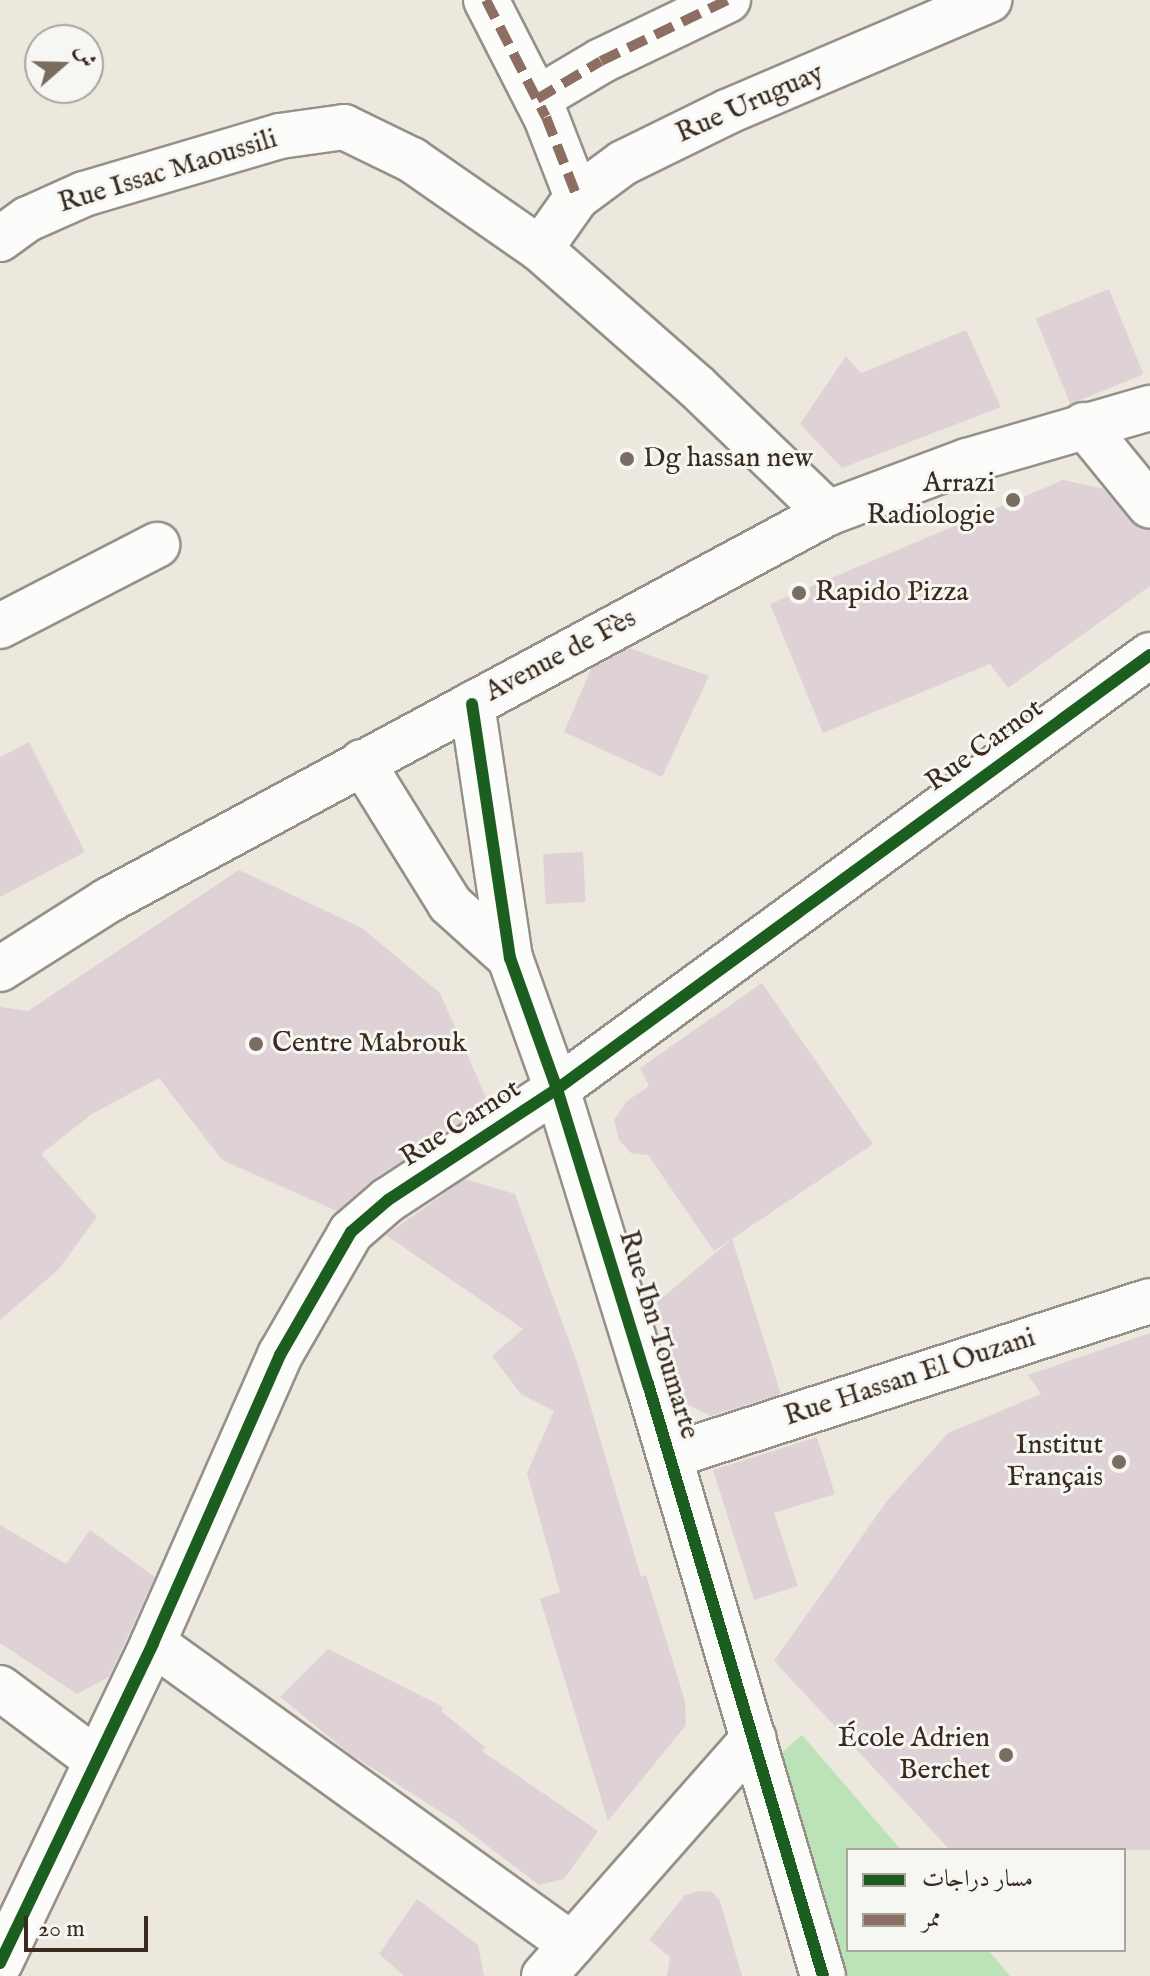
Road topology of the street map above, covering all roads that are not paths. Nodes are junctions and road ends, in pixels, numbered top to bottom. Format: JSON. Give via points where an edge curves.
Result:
{"nodes":[{"id":1,"x":486,"y":0,"type":"edge"},
{"id":2,"x":728,"y":0,"type":"edge"},
{"id":3,"x":989,"y":0,"type":"edge"},
{"id":4,"x":537,"y":99,"type":"junction"},
{"id":5,"x":577,"y":197,"type":"junction"},
{"id":6,"x":0,"y":239,"type":"edge"},
{"id":7,"x":540,"y":249,"type":"junction"},
{"id":8,"x":1150,"y":408,"type":"edge"},
{"id":9,"x":1084,"y":425,"type":"junction"},
{"id":10,"x":1150,"y":506,"type":"edge"},
{"id":11,"x":828,"y":513,"type":"junction"},
{"id":12,"x":157,"y":545,"type":"dead end"},
{"id":13,"x":0,"y":626,"type":"edge"},
{"id":14,"x":1150,"y":655,"type":"edge"},
{"id":15,"x":472,"y":704,"type":"junction"},
{"id":16,"x":362,"y":762,"type":"junction"},
{"id":17,"x":510,"y":958,"type":"junction"},
{"id":18,"x":2,"y":964,"type":"edge"},
{"id":19,"x":557,"y":1089,"type":"junction"},
{"id":20,"x":1150,"y":1301,"type":"edge"},
{"id":21,"x":670,"y":1456,"type":"junction"},
{"id":22,"x":153,"y":1643,"type":"junction"},
{"id":23,"x":0,"y":1688,"type":"edge"},
{"id":24,"x":754,"y":1738,"type":"junction"},
{"id":25,"x":95,"y":1759,"type":"junction"},
{"id":26,"x":558,"y":1960,"type":"edge"},
{"id":27,"x":0,"y":1963,"type":"edge"},
{"id":28,"x":823,"y":1976,"type":"edge"}],
"edges":[{"from":1,"to":4,"type":"street"},
{"from":2,"to":4,"type":"street","via":[[601,61]]},
{"from":3,"to":5,"type":"street","name":"Rue Uruguay","via":[[668,140]]},
{"from":4,"to":5,"type":"street"},
{"from":5,"to":7,"type":"street","name":"Rue Uruguay"},
{"from":6,"to":7,"type":"street","name":"Rue Issac Maoussili","via":[[28,219],[84,194],[280,136],[344,127],[412,160]]},
{"from":7,"to":11,"type":"street","via":[[697,387]]},
{"from":8,"to":9,"type":"street","name":"Avenue de Fès"},
{"from":9,"to":10,"type":"street"},
{"from":9,"to":11,"type":"street","name":"Avenue de Fès"},
{"from":11,"to":15,"type":"street","name":"Avenue de Fès"},
{"from":12,"to":13,"type":"street"},
{"from":14,"to":19,"type":"street","name":"Rue Carnot"},
{"from":15,"to":16,"type":"street","name":"Avenue de Fès"},
{"from":15,"to":17,"type":"street","name":"Rue Ibn Toumarte"},
{"from":16,"to":17,"type":"street","via":[[450,904]]},
{"from":16,"to":18,"type":"street","name":"Avenue de Fès"},
{"from":17,"to":19,"type":"street","name":"Rue Ibn Toumarte"},
{"from":19,"to":21,"type":"street","name":"Rue Ibn Toumarte"},
{"from":19,"to":22,"type":"street","name":"Rue Carnot","via":[[388,1200],[343,1242],[280,1355]]},
{"from":20,"to":21,"type":"street","name":"Rue Hassan El Ouzani"},
{"from":21,"to":24,"type":"street","name":"Rue Ibn Toumarte"},
{"from":22,"to":25,"type":"street","name":"Rue Carnot"},
{"from":22,"to":26,"type":"street"},
{"from":23,"to":25,"type":"street"},
{"from":24,"to":26,"type":"street"},
{"from":24,"to":28,"type":"street","name":"Rue Ibn Toumarte"},
{"from":25,"to":27,"type":"street","name":"Rue Carnot"}]}
